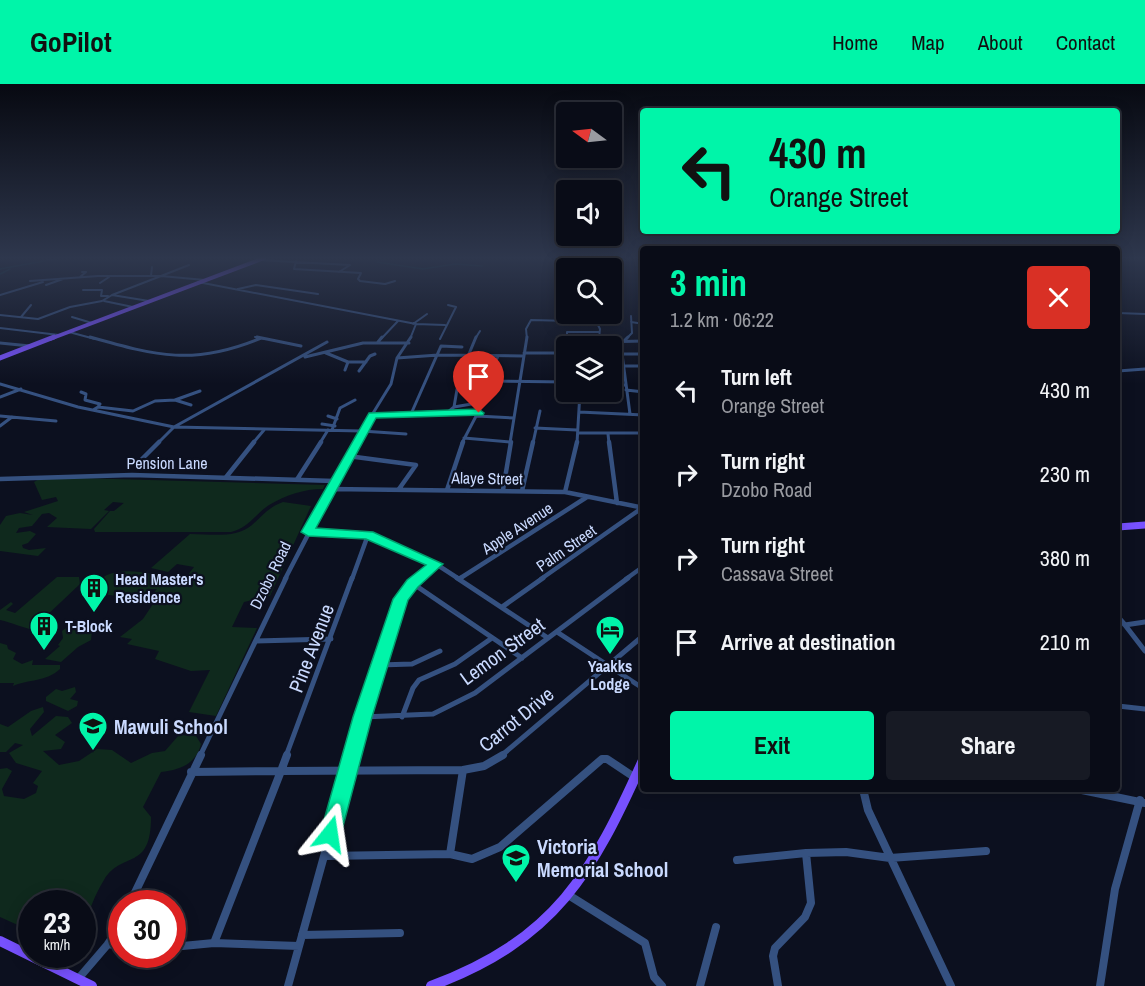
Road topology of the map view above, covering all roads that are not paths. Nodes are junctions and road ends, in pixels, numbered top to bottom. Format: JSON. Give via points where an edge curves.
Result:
{"nodes":[{"id":1,"x":142,"y":300,"type":"edge"},
{"id":2,"x":289,"y":300,"type":"edge"},
{"id":3,"x":102,"y":301,"type":"joint"},
{"id":4,"x":149,"y":301,"type":"joint"},
{"id":5,"x":448,"y":305,"type":"dead end"},
{"id":6,"x":31,"y":306,"type":"dead end"},
{"id":7,"x":133,"y":307,"type":"junction"},
{"id":8,"x":1120,"y":313,"type":"edge"},
{"id":9,"x":427,"y":314,"type":"dead end"},
{"id":10,"x":1145,"y":314,"type":"edge"},
{"id":11,"x":0,"y":315,"type":"edge"},
{"id":12,"x":631,"y":316,"type":"dead end"},
{"id":13,"x":21,"y":317,"type":"junction"},
{"id":14,"x":72,"y":317,"type":"dead end"},
{"id":15,"x":398,"y":321,"type":"junction"},
{"id":16,"x":556,"y":321,"type":"edge"},
{"id":17,"x":92,"y":322,"type":"junction"},
{"id":18,"x":631,"y":322,"type":"junction"},
{"id":19,"x":640,"y":323,"type":"edge"},
{"id":20,"x":415,"y":324,"type":"junction"},
{"id":21,"x":597,"y":324,"type":"edge"},
{"id":22,"x":445,"y":325,"type":"junction"},
{"id":23,"x":0,"y":328,"type":"edge"},
{"id":24,"x":480,"y":331,"type":"dead end"},
{"id":25,"x":68,"y":332,"type":"junction"},
{"id":26,"x":599,"y":332,"type":"junction"},
{"id":27,"x":59,"y":335,"type":"junction"},
{"id":28,"x":567,"y":336,"type":"edge"},
{"id":29,"x":599,"y":336,"type":"edge"},
{"id":30,"x":255,"y":337,"type":"dead end"},
{"id":31,"x":261,"y":338,"type":"junction"},
{"id":32,"x":440,"y":339,"type":"dead end"},
{"id":33,"x":622,"y":340,"type":"edge"},
{"id":34,"x":625,"y":340,"type":"junction"},
{"id":35,"x":640,"y":341,"type":"edge"},
{"id":36,"x":327,"y":342,"type":"dead end"},
{"id":37,"x":378,"y":342,"type":"junction"},
{"id":38,"x":0,"y":343,"type":"edge"},
{"id":39,"x":409,"y":343,"type":"junction"},
{"id":40,"x":30,"y":346,"type":"junction"},
{"id":41,"x":301,"y":346,"type":"dead end"},
{"id":42,"x":462,"y":347,"type":"dead end"},
{"id":43,"x":326,"y":353,"type":"junction"},
{"id":44,"x":556,"y":353,"type":"edge"},
{"id":45,"x":375,"y":354,"type":"dead end"},
{"id":46,"x":523,"y":354,"type":"junction"},
{"id":47,"x":622,"y":354,"type":"joint"},
{"id":48,"x":640,"y":354,"type":"edge"},
{"id":49,"x":438,"y":355,"type":"junction"},
{"id":50,"x":468,"y":356,"type":"junction"},
{"id":51,"x":498,"y":356,"type":"junction"},
{"id":52,"x":299,"y":357,"type":"junction"},
{"id":53,"x":0,"y":358,"type":"edge"},
{"id":54,"x":397,"y":358,"type":"junction"},
{"id":55,"x":348,"y":362,"type":"junction"},
{"id":56,"x":366,"y":362,"type":"junction"},
{"id":57,"x":623,"y":366,"type":"junction"},
{"id":58,"x":640,"y":366,"type":"edge"},
{"id":59,"x":1145,"y":369,"type":"edge"},
{"id":60,"x":345,"y":370,"type":"dead end"},
{"id":61,"x":359,"y":371,"type":"dead end"},
{"id":62,"x":1120,"y":371,"type":"edge"},
{"id":63,"x":478,"y":377,"type":"dead end"},
{"id":64,"x":459,"y":378,"type":"junction"},
{"id":65,"x":490,"y":381,"type":"junction"},
{"id":66,"x":518,"y":382,"type":"junction"},
{"id":67,"x":556,"y":382,"type":"edge"},
{"id":68,"x":0,"y":384,"type":"edge"},
{"id":69,"x":622,"y":387,"type":"edge"},
{"id":70,"x":625,"y":388,"type":"junction"},
{"id":71,"x":21,"y":389,"type":"junction"},
{"id":72,"x":200,"y":391,"type":"dead end"},
{"id":73,"x":640,"y":391,"type":"edge"},
{"id":74,"x":81,"y":392,"type":"dead end"},
{"id":75,"x":0,"y":397,"type":"edge"},
{"id":76,"x":175,"y":400,"type":"junction"},
{"id":77,"x":355,"y":400,"type":"dead end"},
{"id":78,"x":483,"y":402,"type":"junction"},
{"id":79,"x":580,"y":402,"type":"edge"},
{"id":80,"x":191,"y":405,"type":"dead end"},
{"id":81,"x":454,"y":407,"type":"junction"},
{"id":82,"x":95,"y":409,"type":"junction"},
{"id":83,"x":540,"y":411,"type":"dead end"},
{"id":84,"x":579,"y":412,"type":"junction"},
{"id":85,"x":447,"y":413,"type":"junction"},
{"id":86,"x":411,"y":414,"type":"junction"},
{"id":87,"x":478,"y":414,"type":"junction"},
{"id":88,"x":630,"y":414,"type":"junction"},
{"id":89,"x":373,"y":415,"type":"junction"},
{"id":90,"x":640,"y":415,"type":"edge"},
{"id":91,"x":0,"y":416,"type":"edge"},
{"id":92,"x":12,"y":417,"type":"junction"},
{"id":93,"x":328,"y":417,"type":"dead end"},
{"id":94,"x":514,"y":418,"type":"junction"},
{"id":95,"x":337,"y":419,"type":"junction"},
{"id":96,"x":56,"y":421,"type":"dead end"},
{"id":97,"x":322,"y":424,"type":"dead end"},
{"id":98,"x":0,"y":426,"type":"edge"},
{"id":99,"x":174,"y":428,"type":"junction"},
{"id":100,"x":536,"y":428,"type":"junction"},
{"id":101,"x":332,"y":429,"type":"junction"},
{"id":102,"x":264,"y":430,"type":"junction"},
{"id":103,"x":362,"y":431,"type":"junction"},
{"id":104,"x":578,"y":432,"type":"junction"},
{"id":105,"x":640,"y":433,"type":"edge"},
{"id":106,"x":406,"y":434,"type":"dead end"},
{"id":107,"x":609,"y":434,"type":"junction"},
{"id":108,"x":464,"y":438,"type":"junction"},
{"id":109,"x":511,"y":442,"type":"junction"},
{"id":110,"x":348,"y":456,"type":"junction"},
{"id":111,"x":141,"y":460,"type":"dead end"},
{"id":112,"x":227,"y":476,"type":"junction"},
{"id":113,"x":298,"y":478,"type":"junction"},
{"id":114,"x":0,"y":479,"type":"edge"},
{"id":115,"x":334,"y":481,"type":"junction"},
{"id":116,"x":330,"y":489,"type":"junction"},
{"id":117,"x":399,"y":489,"type":"junction"},
{"id":118,"x":447,"y":490,"type":"junction"},
{"id":119,"x":503,"y":490,"type":"junction"},
{"id":120,"x":522,"y":491,"type":"junction"},
{"id":121,"x":565,"y":492,"type":"junction"},
{"id":122,"x":587,"y":497,"type":"junction"},
{"id":123,"x":617,"y":503,"type":"junction"},
{"id":124,"x":640,"y":507,"type":"edge"},
{"id":125,"x":640,"y":510,"type":"edge"},
{"id":126,"x":1145,"y":525,"type":"edge"},
{"id":127,"x":1120,"y":527,"type":"edge"},
{"id":128,"x":308,"y":532,"type":"junction"},
{"id":129,"x":368,"y":535,"type":"junction"},
{"id":130,"x":436,"y":564,"type":"junction"},
{"id":131,"x":640,"y":569,"type":"edge"},
{"id":132,"x":459,"y":579,"type":"junction"},
{"id":133,"x":412,"y":583,"type":"junction"},
{"id":134,"x":502,"y":607,"type":"junction"},
{"id":135,"x":1120,"y":619,"type":"edge"},
{"id":136,"x":1145,"y":622,"type":"edge"},
{"id":137,"x":1125,"y":625,"type":"junction"},
{"id":138,"x":557,"y":632,"type":"junction"},
{"id":139,"x":492,"y":638,"type":"junction"},
{"id":140,"x":548,"y":638,"type":"junction"},
{"id":141,"x":640,"y":638,"type":"edge"},
{"id":142,"x":331,"y":639,"type":"junction"},
{"id":143,"x":256,"y":641,"type":"junction"},
{"id":144,"x":440,"y":651,"type":"dead end"},
{"id":145,"x":1145,"y":651,"type":"edge"},
{"id":146,"x":522,"y":658,"type":"junction"},
{"id":147,"x":608,"y":664,"type":"junction"},
{"id":148,"x":379,"y":665,"type":"junction"},
{"id":149,"x":640,"y":686,"type":"edge"},
{"id":150,"x":1120,"y":706,"type":"edge"},
{"id":151,"x":1145,"y":709,"type":"edge"},
{"id":152,"x":363,"y":717,"type":"junction"},
{"id":153,"x":402,"y":717,"type":"junction"},
{"id":154,"x":640,"y":766,"type":"edge"},
{"id":155,"x":463,"y":770,"type":"junction"},
{"id":156,"x":281,"y":771,"type":"junction"},
{"id":157,"x":347,"y":771,"type":"junction"},
{"id":158,"x":191,"y":772,"type":"junction"},
{"id":159,"x":635,"y":777,"type":"junction"},
{"id":160,"x":864,"y":792,"type":"edge"},
{"id":161,"x":1093,"y":792,"type":"edge"},
{"id":162,"x":1142,"y":801,"type":"edge"},
{"id":163,"x":986,"y":851,"type":"dead end"},
{"id":164,"x":806,"y":853,"type":"junction"},
{"id":165,"x":450,"y":854,"type":"junction"},
{"id":166,"x":325,"y":856,"type":"junction"},
{"id":167,"x":890,"y":858,"type":"junction"},
{"id":168,"x":737,"y":860,"type":"dead end"},
{"id":169,"x":136,"y":890,"type":"edge"},
{"id":170,"x":570,"y":896,"type":"junction"},
{"id":171,"x":716,"y":927,"type":"dead end"},
{"id":172,"x":400,"y":933,"type":"dead end"},
{"id":173,"x":302,"y":935,"type":"junction"},
{"id":174,"x":0,"y":941,"type":"edge"},
{"id":175,"x":214,"y":943,"type":"junction"},
{"id":176,"x":108,"y":944,"type":"edge"},
{"id":177,"x":186,"y":946,"type":"edge"},
{"id":178,"x":299,"y":946,"type":"junction"},
{"id":179,"x":78,"y":979,"type":"junction"},
{"id":180,"x":92,"y":986,"type":"edge"},
{"id":181,"x":288,"y":986,"type":"edge"},
{"id":182,"x":432,"y":986,"type":"edge"},
{"id":183,"x":662,"y":986,"type":"edge"},
{"id":184,"x":700,"y":986,"type":"edge"},
{"id":185,"x":778,"y":986,"type":"edge"},
{"id":186,"x":951,"y":986,"type":"edge"},
{"id":187,"x":1100,"y":986,"type":"edge"}],
"edges":[{"from":1,"to":4,"type":"street"},
{"from":2,"to":15,"type":"street"},
{"from":3,"to":7,"type":"street"},
{"from":3,"to":13,"type":"street","via":[[38,319]]},
{"from":4,"to":7,"type":"main road"},
{"from":5,"to":22,"type":"street","via":[[456,307]]},
{"from":6,"to":13,"type":"street"},
{"from":7,"to":17,"type":"main road"},
{"from":8,"to":10,"type":"street"},
{"from":9,"to":20,"type":"street"},
{"from":11,"to":13,"type":"street"},
{"from":12,"to":18,"type":"street"},
{"from":14,"to":17,"type":"street"},
{"from":15,"to":20,"type":"street"},
{"from":15,"to":37,"type":"street"},
{"from":16,"to":46,"type":"street","via":[[531,320]]},
{"from":17,"to":25,"type":"main road"},
{"from":18,"to":19,"type":"street"},
{"from":18,"to":34,"type":"street","via":[[632,333]]},
{"from":20,"to":22,"type":"street"},
{"from":20,"to":39,"type":"street"},
{"from":21,"to":26,"type":"street"},
{"from":22,"to":32,"type":"street"},
{"from":23,"to":27,"type":"street"},
{"from":24,"to":50,"type":"street"},
{"from":25,"to":27,"type":"main road"},
{"from":25,"to":31,"type":"street","via":[[189,357],[233,350]]},
{"from":26,"to":28,"type":"street","via":[[567,332]]},
{"from":26,"to":29,"type":"street"},
{"from":27,"to":40,"type":"main road"},
{"from":30,"to":31,"type":"street"},
{"from":31,"to":41,"type":"street"},
{"from":33,"to":34,"type":"street"},
{"from":34,"to":35,"type":"street"},
{"from":36,"to":52,"type":"street"},
{"from":37,"to":39,"type":"street"},
{"from":37,"to":43,"type":"street"},
{"from":38,"to":40,"type":"street"},
{"from":39,"to":54,"type":"street"},
{"from":40,"to":53,"type":"main road"},
{"from":42,"to":49,"type":"street","via":[[441,346]]},
{"from":43,"to":52,"type":"street"},
{"from":43,"to":55,"type":"street"},
{"from":44,"to":46,"type":"street"},
{"from":45,"to":56,"type":"street"},
{"from":46,"to":51,"type":"street"},
{"from":46,"to":66,"type":"street"},
{"from":47,"to":48,"type":"street"},
{"from":47,"to":57,"type":"street"},
{"from":49,"to":50,"type":"street"},
{"from":49,"to":54,"type":"street"},
{"from":49,"to":86,"type":"street"},
{"from":50,"to":51,"type":"street"},
{"from":50,"to":64,"type":"street"},
{"from":51,"to":65,"type":"street"},
{"from":52,"to":99,"type":"street"},
{"from":54,"to":89,"type":"street","name":"Dzobo Road","via":[[391,384]]},
{"from":55,"to":56,"type":"street"},
{"from":55,"to":60,"type":"street"},
{"from":56,"to":61,"type":"street"},
{"from":57,"to":58,"type":"street"},
{"from":57,"to":70,"type":"street"},
{"from":59,"to":62,"type":"street"},
{"from":63,"to":64,"type":"street"},
{"from":64,"to":81,"type":"street"},
{"from":65,"to":66,"type":"street"},
{"from":65,"to":78,"type":"street"},
{"from":66,"to":67,"type":"street"},
{"from":66,"to":94,"type":"street"},
{"from":68,"to":71,"type":"street"},
{"from":69,"to":70,"type":"street"},
{"from":70,"to":73,"type":"street"},
{"from":70,"to":88,"type":"street"},
{"from":71,"to":75,"type":"street"},
{"from":71,"to":82,"type":"street"},
{"from":72,"to":76,"type":"street"},
{"from":74,"to":82,"type":"street","via":[[86,394],[85,399],[100,404]]},
{"from":76,"to":80,"type":"street"},
{"from":76,"to":82,"type":"street","via":[[154,401],[130,412]]},
{"from":77,"to":95,"type":"street","via":[[340,408]]},
{"from":78,"to":81,"type":"street"},
{"from":78,"to":87,"type":"street"},
{"from":79,"to":84,"type":"street"},
{"from":81,"to":85,"type":"street"},
{"from":82,"to":99,"type":"street"},
{"from":83,"to":100,"type":"street"},
{"from":84,"to":88,"type":"street"},
{"from":84,"to":104,"type":"street"},
{"from":85,"to":86,"type":"street"},
{"from":85,"to":87,"type":"street"},
{"from":86,"to":89,"type":"street"},
{"from":87,"to":94,"type":"street"},
{"from":87,"to":108,"type":"street"},
{"from":88,"to":90,"type":"street"},
{"from":89,"to":103,"type":"street","name":"Dzobo Road"},
{"from":91,"to":92,"type":"street"},
{"from":92,"to":96,"type":"street"},
{"from":92,"to":98,"type":"street"},
{"from":93,"to":95,"type":"street"},
{"from":94,"to":109,"type":"street"},
{"from":95,"to":101,"type":"street"},
{"from":97,"to":101,"type":"street"},
{"from":99,"to":102,"type":"street"},
{"from":99,"to":111,"type":"street"},
{"from":100,"to":104,"type":"street"},
{"from":100,"to":120,"type":"street"},
{"from":101,"to":102,"type":"street"},
{"from":101,"to":103,"type":"street"},
{"from":101,"to":113,"type":"street"},
{"from":102,"to":112,"type":"street"},
{"from":103,"to":106,"type":"street"},
{"from":103,"to":110,"type":"street","name":"Dzobo Road"},
{"from":104,"to":107,"type":"street"},
{"from":104,"to":121,"type":"street"},
{"from":105,"to":107,"type":"street"},
{"from":107,"to":123,"type":"street"},
{"from":108,"to":109,"type":"street"},
{"from":108,"to":118,"type":"street"},
{"from":109,"to":119,"type":"street"},
{"from":110,"to":115,"type":"street","name":"Dzobo Road"},
{"from":110,"to":117,"type":"street","via":[[416,465]]},
{"from":112,"to":113,"type":"street","name":"Pension Lane"},
{"from":112,"to":114,"type":"street","name":"Pension Lane"},
{"from":113,"to":115,"type":"street","name":"Pension Lane"},
{"from":115,"to":116,"type":"street","name":"Dzobo Road"},
{"from":116,"to":117,"type":"street","name":"Alaye Street"},
{"from":116,"to":128,"type":"street","name":"Dzobo Road"},
{"from":117,"to":118,"type":"street","name":"Alaye Street"},
{"from":118,"to":119,"type":"street","name":"Alaye Street"},
{"from":119,"to":120,"type":"street","name":"Alaye Street"},
{"from":120,"to":121,"type":"street","name":"Alaye Street"},
{"from":121,"to":122,"type":"street","name":"Alaye Street"},
{"from":122,"to":123,"type":"street","name":"Alaye Street"},
{"from":122,"to":132,"type":"street","name":"Apple Avenue"},
{"from":123,"to":124,"type":"street","name":"Alaye Street"},
{"from":125,"to":134,"type":"street","name":"Palm Street"},
{"from":126,"to":127,"type":"main road"},
{"from":128,"to":129,"type":"street"},
{"from":128,"to":143,"type":"street","name":"Dzobo Road"},
{"from":129,"to":130,"type":"street"},
{"from":129,"to":142,"type":"street","name":"Pine Avenue"},
{"from":130,"to":132,"type":"street"},
{"from":130,"to":133,"type":"street"},
{"from":131,"to":138,"type":"street","name":"Lemon Street"},
{"from":132,"to":134,"type":"street"},
{"from":133,"to":139,"type":"street"},
{"from":133,"to":148,"type":"street","via":[[400,599]]},
{"from":134,"to":140,"type":"street"},
{"from":135,"to":137,"type":"street"},
{"from":136,"to":137,"type":"street"},
{"from":137,"to":145,"type":"street"},
{"from":138,"to":140,"type":"street","name":"Lemon Street"},
{"from":138,"to":147,"type":"street"},
{"from":139,"to":146,"type":"street"},
{"from":139,"to":153,"type":"street","via":[[455,664],[419,680]]},
{"from":140,"to":146,"type":"street","name":"Lemon Street"},
{"from":141,"to":147,"type":"street","name":"Carrot Drive"},
{"from":142,"to":143,"type":"street"},
{"from":142,"to":156,"type":"street","name":"Pine Avenue"},
{"from":143,"to":158,"type":"street","name":"Dzobo Road"},
{"from":144,"to":148,"type":"street","via":[[412,663]]},
{"from":146,"to":153,"type":"street","name":"Lemon Street","via":[[475,693],[444,710]]},
{"from":147,"to":149,"type":"street"},
{"from":147,"to":155,"type":"street","name":"Carrot Drive","via":[[503,756],[484,766]]},
{"from":148,"to":152,"type":"street"},
{"from":150,"to":151,"type":"street"},
{"from":152,"to":153,"type":"street","name":"Lemon Street"},
{"from":152,"to":157,"type":"street"},
{"from":154,"to":159,"type":"main road"},
{"from":155,"to":157,"type":"street","name":"Carrot Drive"},
{"from":155,"to":165,"type":"street"},
{"from":156,"to":157,"type":"street","name":"Carrot Drive"},
{"from":156,"to":158,"type":"street","name":"Carrot Drive"},
{"from":156,"to":175,"type":"street","name":"Pine Avenue"},
{"from":157,"to":166,"type":"street"},
{"from":158,"to":169,"type":"street","name":"Dzobo Road"},
{"from":159,"to":165,"type":"street","via":[[602,759],[500,847],[472,859]]},
{"from":159,"to":170,"type":"main road","via":[[600,852]]},
{"from":160,"to":167,"type":"street"},
{"from":161,"to":162,"type":"street"},
{"from":162,"to":187,"type":"street","via":[[1115,889]]},
{"from":163,"to":167,"type":"street"},
{"from":164,"to":167,"type":"street","via":[[846,852]]},
{"from":164,"to":168,"type":"street"},
{"from":164,"to":185,"type":"street","via":[[811,903],[805,917],[775,948]]},
{"from":165,"to":166,"type":"street"},
{"from":166,"to":173,"type":"street"},
{"from":167,"to":186,"type":"street"},
{"from":170,"to":182,"type":"main road","via":[[518,943],[480,967]]},
{"from":170,"to":183,"type":"street","via":[[645,943],[653,976]]},
{"from":171,"to":184,"type":"street"},
{"from":172,"to":173,"type":"street"},
{"from":173,"to":178,"type":"street"},
{"from":174,"to":179,"type":"main road"},
{"from":175,"to":177,"type":"street"},
{"from":175,"to":178,"type":"street"},
{"from":176,"to":179,"type":"street"},
{"from":178,"to":181,"type":"street"},
{"from":179,"to":180,"type":"main road"}]}
